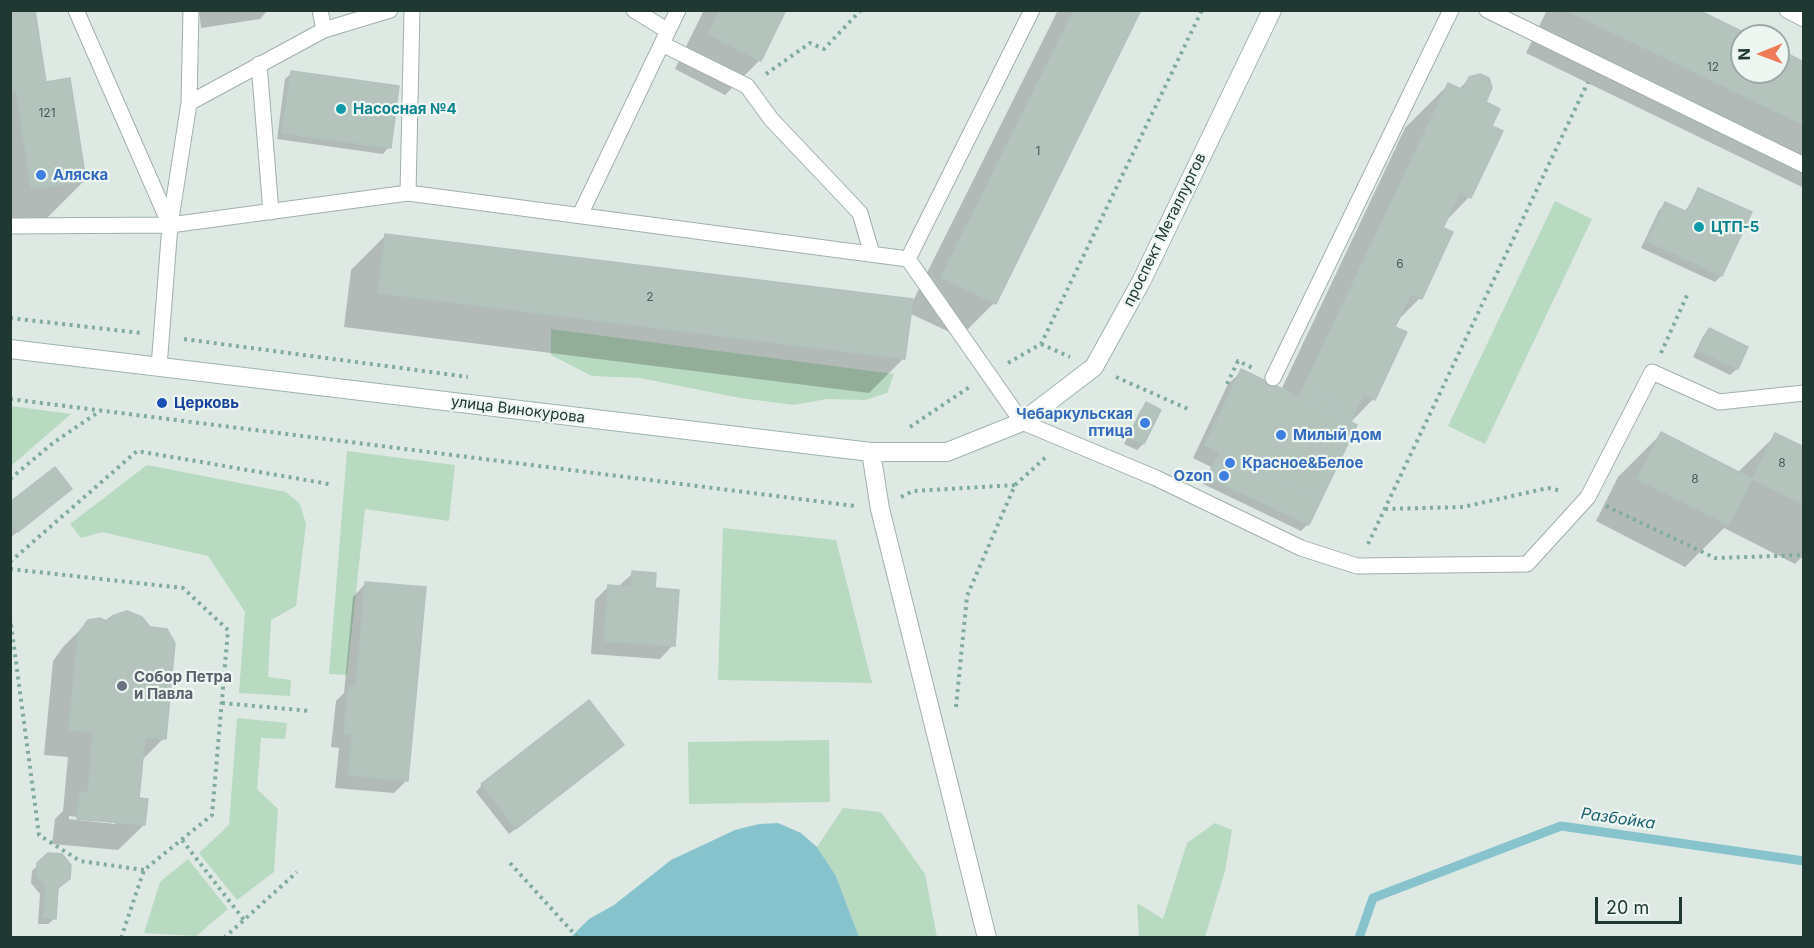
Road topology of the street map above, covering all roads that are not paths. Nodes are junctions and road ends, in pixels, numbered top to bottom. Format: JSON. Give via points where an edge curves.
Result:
{"nodes":[{"id":1,"x":76,"y":10,"type":"edge"},
{"id":2,"x":191,"y":10,"type":"edge"},
{"id":3,"x":320,"y":10,"type":"edge"},
{"id":4,"x":390,"y":10,"type":"edge"},
{"id":5,"x":412,"y":10,"type":"edge"},
{"id":6,"x":634,"y":10,"type":"edge"},
{"id":7,"x":665,"y":10,"type":"edge"},
{"id":8,"x":678,"y":10,"type":"edge"},
{"id":9,"x":1032,"y":10,"type":"edge"},
{"id":10,"x":1272,"y":10,"type":"edge"},
{"id":11,"x":1451,"y":10,"type":"edge"},
{"id":12,"x":1487,"y":10,"type":"edge"},
{"id":13,"x":1786,"y":10,"type":"edge"},
{"id":14,"x":1803,"y":19,"type":"edge"},
{"id":15,"x":324,"y":30,"type":"junction"},
{"id":16,"x":665,"y":38,"type":"junction"},
{"id":17,"x":259,"y":64,"type":"junction"},
{"id":18,"x":189,"y":103,"type":"junction"},
{"id":19,"x":1803,"y":165,"type":"edge"},
{"id":20,"x":408,"y":193,"type":"junction"},
{"id":21,"x":271,"y":212,"type":"junction"},
{"id":22,"x":580,"y":215,"type":"junction"},
{"id":23,"x":170,"y":225,"type":"junction"},
{"id":24,"x":10,"y":226,"type":"edge"},
{"id":25,"x":872,"y":254,"type":"junction"},
{"id":26,"x":908,"y":259,"type":"junction"},
{"id":27,"x":10,"y":350,"type":"edge"},
{"id":28,"x":159,"y":367,"type":"junction"},
{"id":29,"x":1273,"y":378,"type":"dead end"},
{"id":30,"x":1803,"y":393,"type":"edge"},
{"id":31,"x":1022,"y":422,"type":"junction"},
{"id":32,"x":871,"y":452,"type":"junction"},
{"id":33,"x":987,"y":938,"type":"edge"}],
"edges":[{"from":1,"to":23,"type":"lane"},
{"from":2,"to":18,"type":"lane"},
{"from":3,"to":15,"type":"lane"},
{"from":4,"to":15,"type":"lane"},
{"from":5,"to":20,"type":"lane"},
{"from":6,"to":16,"type":"lane"},
{"from":7,"to":16,"type":"lane"},
{"from":8,"to":16,"type":"lane"},
{"from":9,"to":26,"type":"lane"},
{"from":10,"to":31,"type":"street","name":"проспект Металлургов","via":[[1142,280],[1094,368]]},
{"from":11,"to":29,"type":"lane"},
{"from":12,"to":19,"type":"lane"},
{"from":13,"to":14,"type":"lane"},
{"from":15,"to":17,"type":"lane"},
{"from":16,"to":22,"type":"lane"},
{"from":16,"to":25,"type":"lane","via":[[747,86],[771,119],[860,213]]},
{"from":17,"to":18,"type":"lane"},
{"from":17,"to":21,"type":"lane"},
{"from":18,"to":23,"type":"lane"},
{"from":20,"to":21,"type":"lane"},
{"from":20,"to":22,"type":"lane"},
{"from":21,"to":23,"type":"lane"},
{"from":22,"to":25,"type":"lane"},
{"from":23,"to":24,"type":"lane"},
{"from":23,"to":28,"type":"lane"},
{"from":25,"to":26,"type":"lane"},
{"from":26,"to":31,"type":"lane"},
{"from":27,"to":28,"type":"street","name":"улица Винокурова"},
{"from":28,"to":32,"type":"street","name":"улица Винокурова"},
{"from":30,"to":31,"type":"lane","via":[[1719,402],[1652,372],[1588,497],[1527,564],[1357,566],[1301,548],[1156,478]]},
{"from":31,"to":32,"type":"street","name":"улица Винокурова","via":[[947,452]]},
{"from":32,"to":33,"type":"street","via":[[880,509]]}]}
